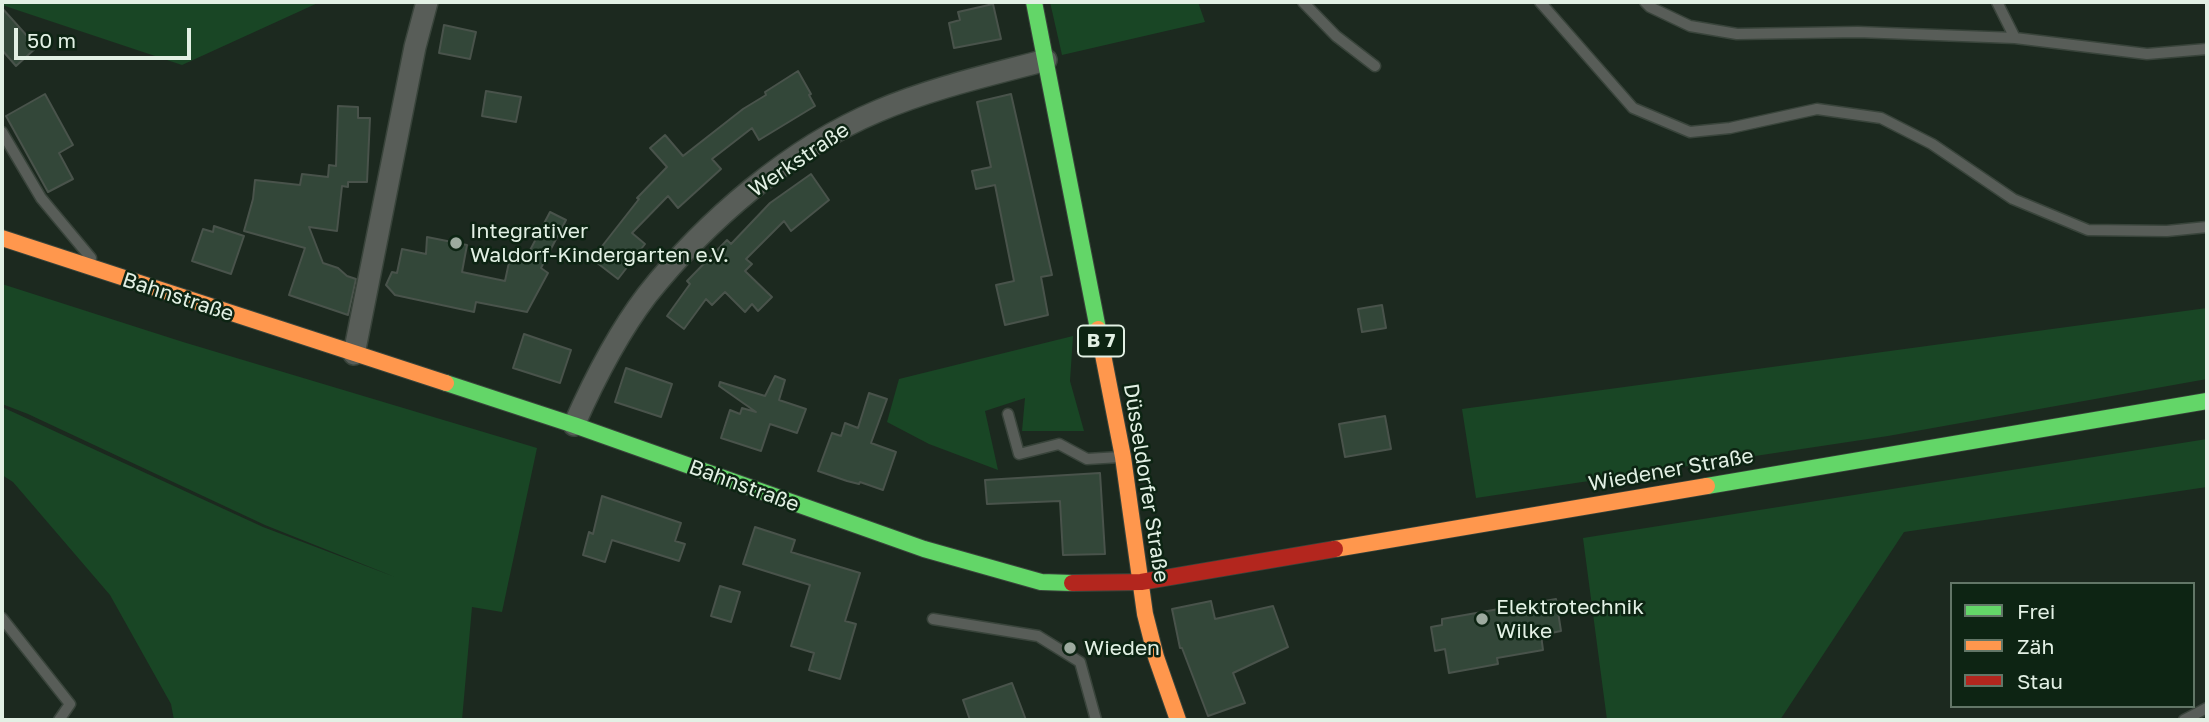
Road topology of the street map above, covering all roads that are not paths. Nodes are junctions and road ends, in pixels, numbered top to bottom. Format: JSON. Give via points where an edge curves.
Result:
{"nodes":[{"id":1,"x":427,"y":2,"type":"edge"},
{"id":2,"x":1034,"y":2,"type":"edge"},
{"id":3,"x":1303,"y":2,"type":"edge"},
{"id":4,"x":1540,"y":2,"type":"edge"},
{"id":5,"x":1645,"y":2,"type":"edge"},
{"id":6,"x":1997,"y":2,"type":"edge"},
{"id":7,"x":2015,"y":38,"type":"junction"},
{"id":8,"x":2207,"y":49,"type":"edge"},
{"id":9,"x":1046,"y":60,"type":"junction"},
{"id":10,"x":1375,"y":66,"type":"dead end"},
{"id":11,"x":2,"y":132,"type":"edge"},
{"id":12,"x":2207,"y":227,"type":"edge"},
{"id":13,"x":2,"y":238,"type":"edge"},
{"id":14,"x":103,"y":272,"type":"junction"},
{"id":15,"x":354,"y":354,"type":"junction"},
{"id":16,"x":2207,"y":401,"type":"edge"},
{"id":17,"x":1008,"y":414,"type":"dead end"},
{"id":18,"x":574,"y":425,"type":"junction"},
{"id":19,"x":1123,"y":457,"type":"junction"},
{"id":20,"x":1141,"y":582,"type":"junction"},
{"id":21,"x":2,"y":618,"type":"edge"},
{"id":22,"x":933,"y":619,"type":"dead end"},
{"id":23,"x":2207,"y":708,"type":"edge"},
{"id":24,"x":59,"y":720,"type":"edge"},
{"id":25,"x":1096,"y":720,"type":"edge"},
{"id":26,"x":1178,"y":720,"type":"edge"},
{"id":27,"x":2184,"y":720,"type":"edge"}],
"edges":[{"from":1,"to":15,"type":"street"},
{"from":2,"to":9,"type":"main road","name":"Düsseldorfer Straße","number":"B 7"},
{"from":3,"to":10,"type":"lane"},
{"from":4,"to":12,"type":"lane","via":[[1633,108],[1690,132],[1817,109],[1881,118],[1931,144],[2013,199],[2088,230]]},
{"from":5,"to":7,"type":"lane","via":[[1690,26],[1737,34],[1858,32]]},
{"from":6,"to":7,"type":"lane"},
{"from":7,"to":8,"type":"lane","via":[[2147,54]]},
{"from":9,"to":18,"type":"street","name":"Werkstraße","via":[[877,111],[827,137],[759,183],[702,234],[646,296],[596,375]]},
{"from":9,"to":19,"type":"main road","name":"Düsseldorfer Straße","number":"B 7"},
{"from":11,"to":14,"type":"lane","via":[[41,198]]},
{"from":13,"to":14,"type":"main road","name":"Bahnstraße"},
{"from":14,"to":15,"type":"main road","name":"Bahnstraße"},
{"from":15,"to":18,"type":"main road","name":"Bahnstraße"},
{"from":16,"to":20,"type":"main road","name":"Wiedener Straße"},
{"from":17,"to":19,"type":"lane","via":[[1018,454],[1059,444],[1087,459]]},
{"from":18,"to":20,"type":"main road","name":"Bahnstraße","via":[[950,557],[1041,582]]},
{"from":19,"to":20,"type":"main road","name":"Düsseldorfer Straße","number":"B 7"},
{"from":20,"to":26,"type":"main road","name":"Düsseldorfer Straße","number":"B 7","via":[[1156,657]]},
{"from":21,"to":24,"type":"lane","via":[[70,704]]},
{"from":22,"to":25,"type":"lane","via":[[1038,636],[1080,662]]},
{"from":23,"to":27,"type":"lane"}]}
